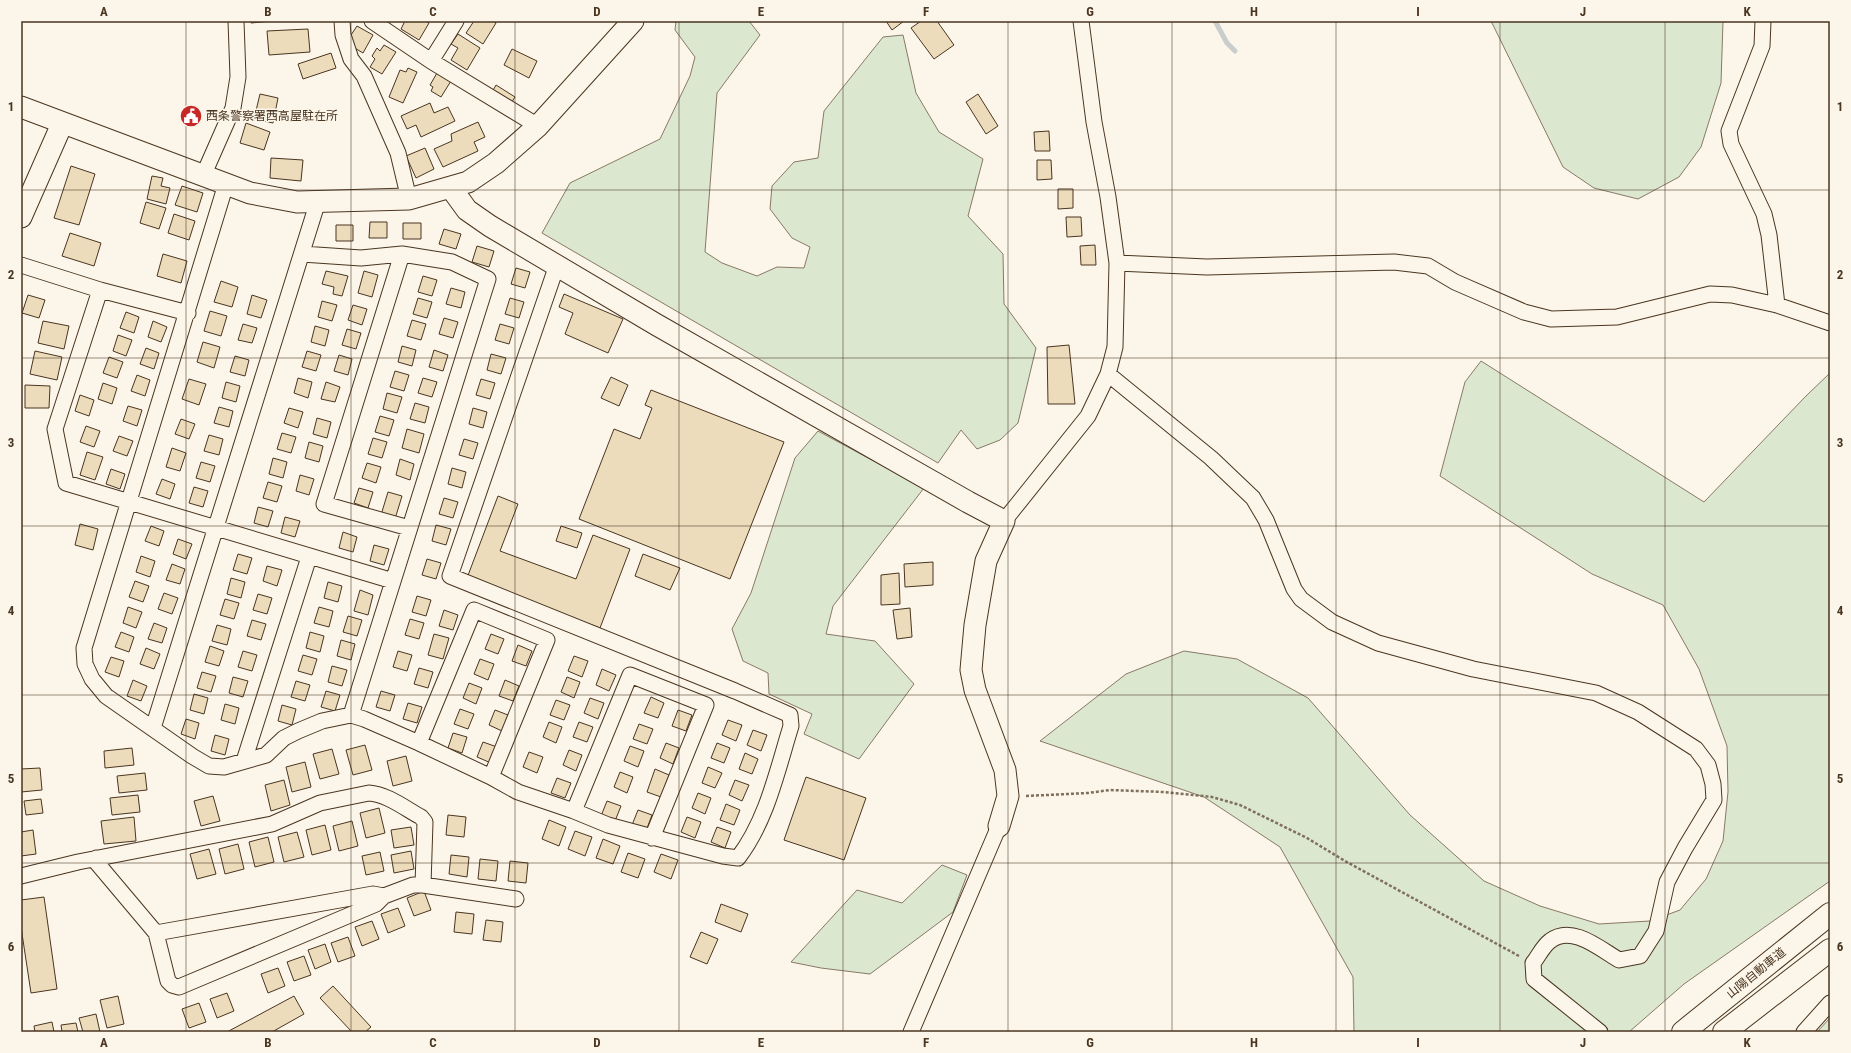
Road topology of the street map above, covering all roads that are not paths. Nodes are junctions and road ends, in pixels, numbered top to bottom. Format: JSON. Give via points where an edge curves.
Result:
{"nodes":[{"id":1,"x":236,"y":21,"type":"edge"},
{"id":2,"x":342,"y":21,"type":"edge"},
{"id":3,"x":372,"y":21,"type":"edge"},
{"id":4,"x":456,"y":21,"type":"edge"},
{"id":5,"x":633,"y":21,"type":"edge"},
{"id":6,"x":1081,"y":21,"type":"edge"},
{"id":7,"x":1763,"y":21,"type":"edge"},
{"id":8,"x":431,"y":61,"type":"junction"},
{"id":9,"x":21,"y":107,"type":"edge"},
{"id":10,"x":62,"y":124,"type":"junction"},
{"id":11,"x":538,"y":126,"type":"junction"},
{"id":12,"x":202,"y":176,"type":"junction"},
{"id":13,"x":226,"y":184,"type":"junction"},
{"id":14,"x":451,"y":188,"type":"junction"},
{"id":15,"x":409,"y":199,"type":"junction"},
{"id":16,"x":318,"y":201,"type":"junction"},
{"id":17,"x":21,"y":217,"type":"edge"},
{"id":18,"x":302,"y":254,"type":"junction"},
{"id":19,"x":402,"y":254,"type":"junction"},
{"id":20,"x":1117,"y":263,"type":"junction"},
{"id":21,"x":21,"y":265,"type":"edge"},
{"id":22,"x":557,"y":265,"type":"junction"},
{"id":23,"x":100,"y":290,"type":"junction"},
{"id":24,"x":1777,"y":304,"type":"junction"},
{"id":25,"x":188,"y":313,"type":"junction"},
{"id":26,"x":1830,"y":323,"type":"edge"},
{"id":27,"x":1108,"y":374,"type":"junction"},
{"id":28,"x":127,"y":503,"type":"junction"},
{"id":29,"x":1004,"y":521,"type":"junction"},
{"id":30,"x":409,"y":528,"type":"junction"},
{"id":31,"x":216,"y":529,"type":"junction"},
{"id":32,"x":309,"y":556,"type":"junction"},
{"id":33,"x":393,"y":581,"type":"junction"},
{"id":34,"x":351,"y":715,"type":"junction"},
{"id":35,"x":153,"y":728,"type":"junction"},
{"id":36,"x":419,"y":743,"type":"junction"},
{"id":37,"x":244,"y":760,"type":"junction"},
{"id":38,"x":491,"y":777,"type":"junction"},
{"id":39,"x":574,"y":811,"type":"junction"},
{"id":40,"x":999,"y":826,"type":"joint"},
{"id":41,"x":652,"y":838,"type":"junction"},
{"id":42,"x":96,"y":858,"type":"junction"},
{"id":43,"x":21,"y":876,"type":"edge"},
{"id":44,"x":423,"y":885,"type":"junction"},
{"id":45,"x":384,"y":896,"type":"junction"},
{"id":46,"x":516,"y":899,"type":"dead end"},
{"id":47,"x":1830,"y":914,"type":"edge"},
{"id":48,"x":156,"y":934,"type":"junction"},
{"id":49,"x":1830,"y":950,"type":"edge"},
{"id":50,"x":1830,"y":1003,"type":"edge"},
{"id":51,"x":911,"y":1032,"type":"edge"},
{"id":52,"x":1600,"y":1032,"type":"edge"},
{"id":53,"x":1683,"y":1032,"type":"edge"},
{"id":54,"x":1724,"y":1032,"type":"edge"},
{"id":55,"x":1804,"y":1032,"type":"edge"}],
"edges":[{"from":1,"to":12,"type":"street","via":[[238,77],[233,108]]},
{"from":2,"to":15,"type":"street","via":[[351,59],[364,76],[398,153]]},
{"from":3,"to":8,"type":"street"},
{"from":4,"to":8,"type":"street"},
{"from":5,"to":11,"type":"street"},
{"from":6,"to":20,"type":"street"},
{"from":7,"to":24,"type":"street","via":[[1762,46],[1729,131],[1731,144],[1764,214]]},
{"from":8,"to":11,"type":"street"},
{"from":9,"to":10,"type":"street"},
{"from":10,"to":12,"type":"street"},
{"from":10,"to":17,"type":"street"},
{"from":11,"to":14,"type":"street","via":[[496,163],[468,182]]},
{"from":12,"to":13,"type":"street"},
{"from":13,"to":16,"type":"street","via":[[250,193],[291,200]]},
{"from":13,"to":25,"type":"street"},
{"from":14,"to":15,"type":"street"},
{"from":14,"to":22,"type":"street","via":[[467,210]]},
{"from":15,"to":16,"type":"street"},
{"from":16,"to":18,"type":"street"},
{"from":18,"to":19,"type":"street","via":[[361,258]]},
{"from":18,"to":31,"type":"street"},
{"from":19,"to":30,"type":"street","via":[[324,504]]},
{"from":19,"to":30,"type":"street","via":[[452,262],[488,279]]},
{"from":20,"to":24,"type":"street","via":[[1208,267],[1394,262],[1428,266],[1455,282],[1524,312],[1551,320],[1617,317],[1710,294],[1732,295]]},
{"from":20,"to":27,"type":"street","via":[[1115,346]]},
{"from":21,"to":23,"type":"street"},
{"from":22,"to":29,"type":"street"},
{"from":22,"to":41,"type":"street","via":[[450,576],[790,715],[791,726],[766,807],[750,841],[738,858]]},
{"from":23,"to":25,"type":"street"},
{"from":23,"to":28,"type":"street","via":[[55,429],[66,483]]},
{"from":24,"to":26,"type":"street"},
{"from":25,"to":28,"type":"street"},
{"from":27,"to":29,"type":"street","via":[[1088,416]]},
{"from":27,"to":52,"type":"street","via":[[1211,458],[1253,498],[1266,520],[1294,589],[1301,599],[1332,622],[1378,643],[1473,669],[1596,693],[1638,712],[1696,750],[1708,765],[1714,800],[1667,882],[1656,931],[1640,956],[1619,960],[1577,936],[1562,935],[1549,941],[1533,963],[1534,979]]},
{"from":28,"to":31,"type":"street"},
{"from":28,"to":35,"type":"street","via":[[84,648],[84,664],[106,696]]},
{"from":29,"to":40,"type":"street","via":[[986,561],[975,625],[971,670],[975,690],[1005,770],[1008,796]]},
{"from":30,"to":33,"type":"street"},
{"from":31,"to":32,"type":"street"},
{"from":31,"to":35,"type":"street"},
{"from":32,"to":33,"type":"street"},
{"from":32,"to":37,"type":"street"},
{"from":33,"to":34,"type":"street"},
{"from":34,"to":36,"type":"street"},
{"from":34,"to":37,"type":"street","via":[[322,721],[298,731],[284,738],[266,755]]},
{"from":35,"to":37,"type":"street","via":[[209,766],[224,767]]},
{"from":36,"to":38,"type":"street"},
{"from":36,"to":38,"type":"street","via":[[474,610],[547,640]]},
{"from":38,"to":39,"type":"street","via":[[518,792]]},
{"from":39,"to":41,"type":"street","via":[[608,825]]},
{"from":39,"to":41,"type":"street","via":[[630,675],[706,706]]},
{"from":40,"to":51,"type":"street"},
{"from":42,"to":43,"type":"street"},
{"from":42,"to":44,"type":"street","via":[[272,824],[320,803],[376,793],[421,817],[425,822]]},
{"from":42,"to":48,"type":"street","via":[[97,864]]},
{"from":44,"to":45,"type":"street","via":[[413,885]]},
{"from":44,"to":46,"type":"street"},
{"from":45,"to":48,"type":"street","via":[[373,894]]},
{"from":45,"to":48,"type":"street","via":[[376,904],[179,987],[168,981]]},
{"from":47,"to":53,"type":"highway","name":"山陽自動車道"},
{"from":49,"to":54,"type":"highway"},
{"from":50,"to":55,"type":"street"}]}
